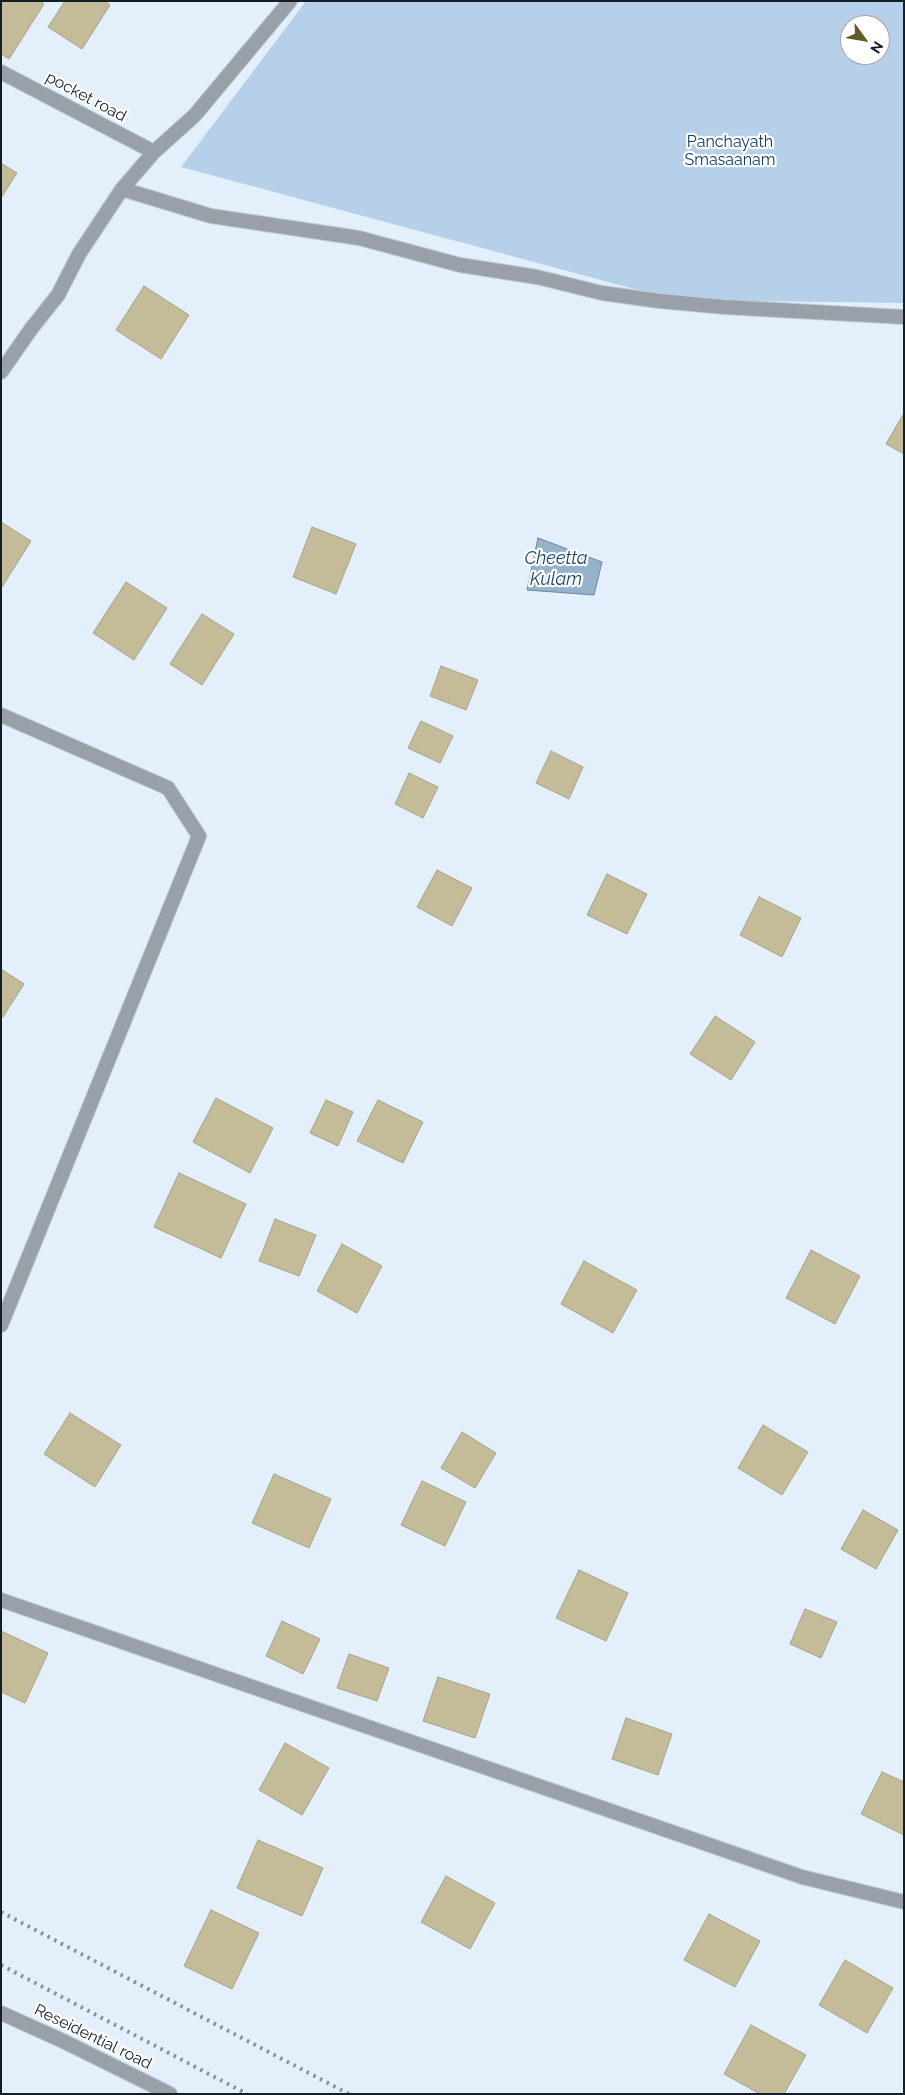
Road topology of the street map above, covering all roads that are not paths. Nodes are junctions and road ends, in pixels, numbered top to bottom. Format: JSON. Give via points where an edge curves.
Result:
{"nodes":[{"id":1,"x":290,"y":1,"type":"edge"},
{"id":2,"x":1,"y":72,"type":"edge"},
{"id":3,"x":154,"y":152,"type":"junction"},
{"id":4,"x":122,"y":189,"type":"junction"},
{"id":5,"x":904,"y":317,"type":"edge"},
{"id":6,"x":1,"y":372,"type":"edge"},
{"id":7,"x":1,"y":715,"type":"edge"},
{"id":8,"x":1,"y":1325,"type":"edge"},
{"id":9,"x":1,"y":1600,"type":"edge"},
{"id":10,"x":904,"y":1902,"type":"edge"},
{"id":11,"x":1,"y":2013,"type":"edge"},
{"id":12,"x":170,"y":2094,"type":"edge"}],
"edges":[{"from":1,"to":3,"type":"street","via":[[195,115]]},
{"from":2,"to":3,"type":"street","name":"pocket road"},
{"from":3,"to":4,"type":"street"},
{"from":4,"to":5,"type":"street","via":[[211,216],[359,238],[460,265],[537,277],[602,292],[724,307]]},
{"from":4,"to":6,"type":"street","via":[[79,254],[58,295]]},
{"from":7,"to":8,"type":"street","via":[[168,788],[199,836]]},
{"from":9,"to":10,"type":"street","via":[[802,1877]]},
{"from":11,"to":12,"type":"street","name":"Reseidential road"}]}
